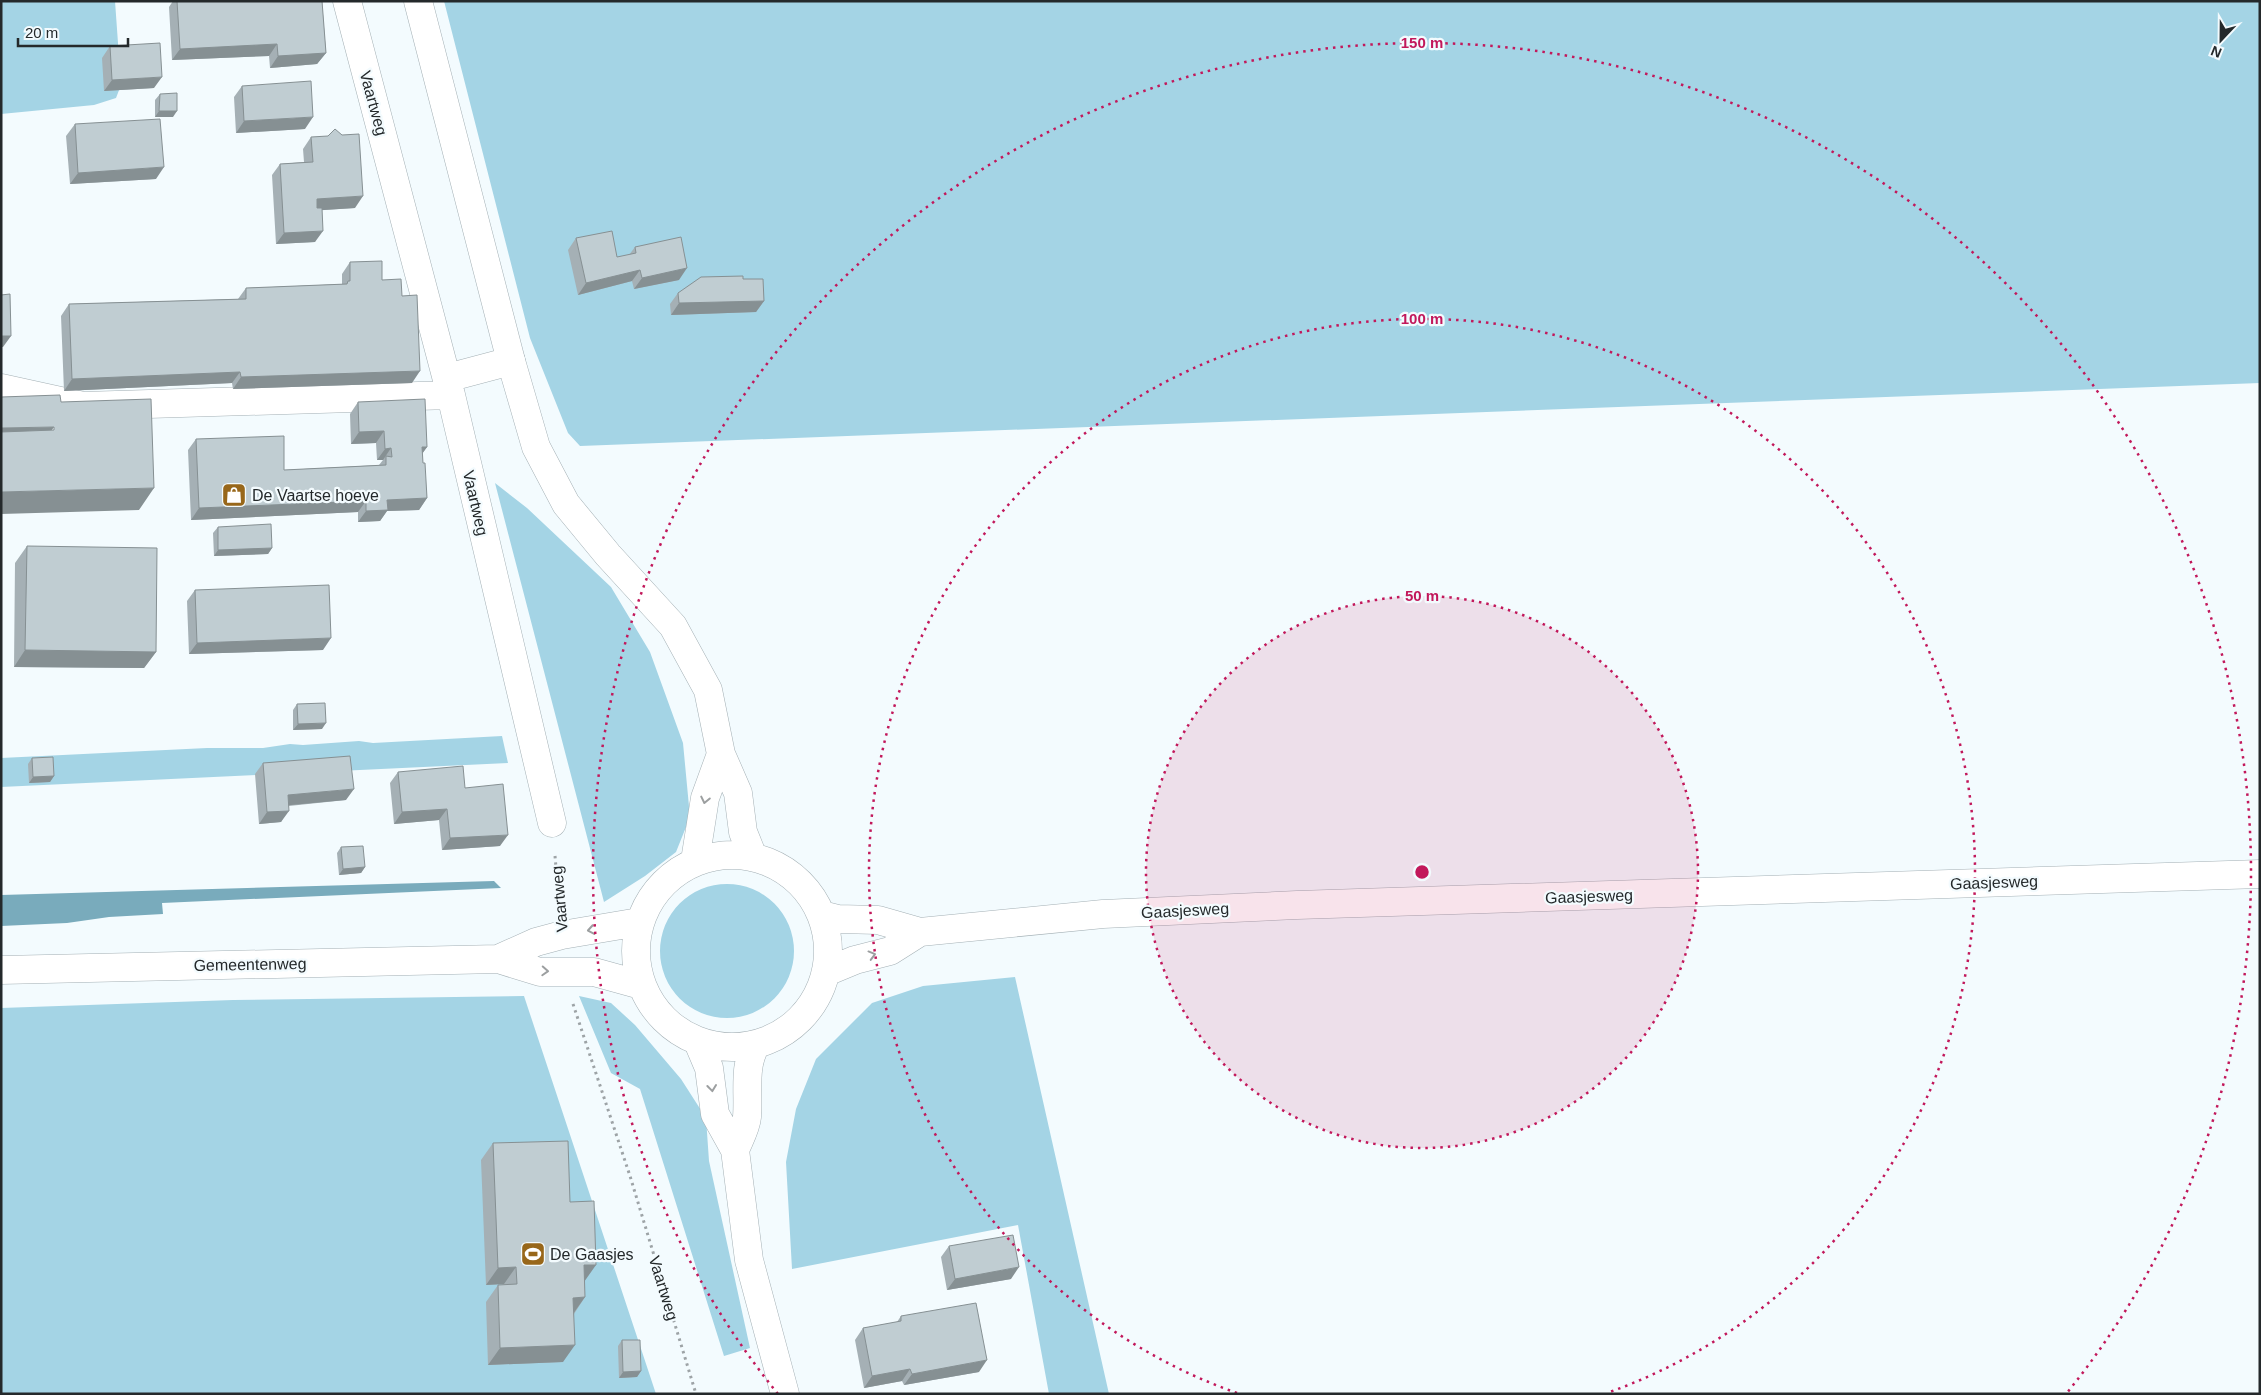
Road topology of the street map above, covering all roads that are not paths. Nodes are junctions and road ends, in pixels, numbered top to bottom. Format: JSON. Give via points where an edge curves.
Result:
{"nodes":[{"id":1,"x":346,"y":1,"type":"edge"},
{"id":2,"x":418,"y":1,"type":"edge"},
{"id":3,"x":511,"y":361,"type":"junction"},
{"id":4,"x":449,"y":387,"type":"junction"},
{"id":5,"x":1,"y":388,"type":"edge"},
{"id":6,"x":721,"y":754,"type":"junction"},
{"id":7,"x":552,"y":823,"type":"road end"},
{"id":8,"x":753,"y":857,"type":"junction"},
{"id":9,"x":695,"y":861,"type":"junction"},
{"id":10,"x":2260,"y":874,"type":"edge"},
{"id":11,"x":822,"y":915,"type":"junction"},
{"id":12,"x":639,"y":922,"type":"junction"},
{"id":13,"x":920,"y":932,"type":"junction"},
{"id":14,"x":498,"y":959,"type":"junction"},
{"id":15,"x":1,"y":970,"type":"edge"},
{"id":16,"x":826,"y":972,"type":"junction"},
{"id":17,"x":641,"y":985,"type":"junction"},
{"id":18,"x":698,"y":1042,"type":"junction"},
{"id":19,"x":756,"y":1045,"type":"junction"},
{"id":20,"x":734,"y":1150,"type":"junction"},
{"id":21,"x":785,"y":1394,"type":"edge"}],
"edges":[{"from":1,"to":4,"type":"main road","name":"Vaartweg"},
{"from":2,"to":3,"type":"main road"},
{"from":3,"to":4,"type":"main road"},
{"from":3,"to":6,"type":"main road","via":[[536,447],[566,504],[673,626],[708,690]]},
{"from":4,"to":5,"type":"main road","via":[[83,406]]},
{"from":4,"to":7,"type":"main road","name":"Vaartweg"},
{"from":6,"to":8,"type":"main road","via":[[738,793],[743,832]]},
{"from":6,"to":9,"type":"main road","one_way":true,"via":[[704,798]]},
{"from":8,"to":9,"type":"main road","via":[[723,855]]},
{"from":8,"to":11,"type":"main road","via":[[775,864],[794,878]]},
{"from":9,"to":12,"type":"main road","via":[[671,876],[652,896]]},
{"from":10,"to":13,"type":"main road","name":"Gaasjesweg","via":[[1287,906],[1103,914]]},
{"from":11,"to":13,"type":"main road","name":"Gaasjesweg","via":[[838,919],[878,920]]},
{"from":11,"to":16,"type":"main road","via":[[828,944]]},
{"from":12,"to":14,"type":"main road","name":"Gemeentenweg","one_way":true,"via":[[562,935],[536,942]]},
{"from":12,"to":17,"type":"main road","via":[[635,954]]},
{"from":16,"to":13,"type":"main road","name":"Gaasjesweg","one_way":true,"via":[[890,951]]},
{"from":14,"to":15,"type":"main road","name":"Gemeentenweg"},
{"from":14,"to":17,"type":"main road","name":"Gemeentenweg","one_way":true,"via":[[540,972],[594,972]]},
{"from":16,"to":19,"type":"main road","via":[[817,997],[802,1018],[781,1035]]},
{"from":17,"to":18,"type":"main road","via":[[654,1009],[674,1028]]},
{"from":18,"to":19,"type":"main road","via":[[727,1047]]},
{"from":18,"to":20,"type":"main road","one_way":true,"via":[[709,1068],[715,1114]]},
{"from":19,"to":20,"type":"main road","via":[[747,1079],[747,1119]]},
{"from":20,"to":21,"type":"main road","via":[[749,1260]]}]}
